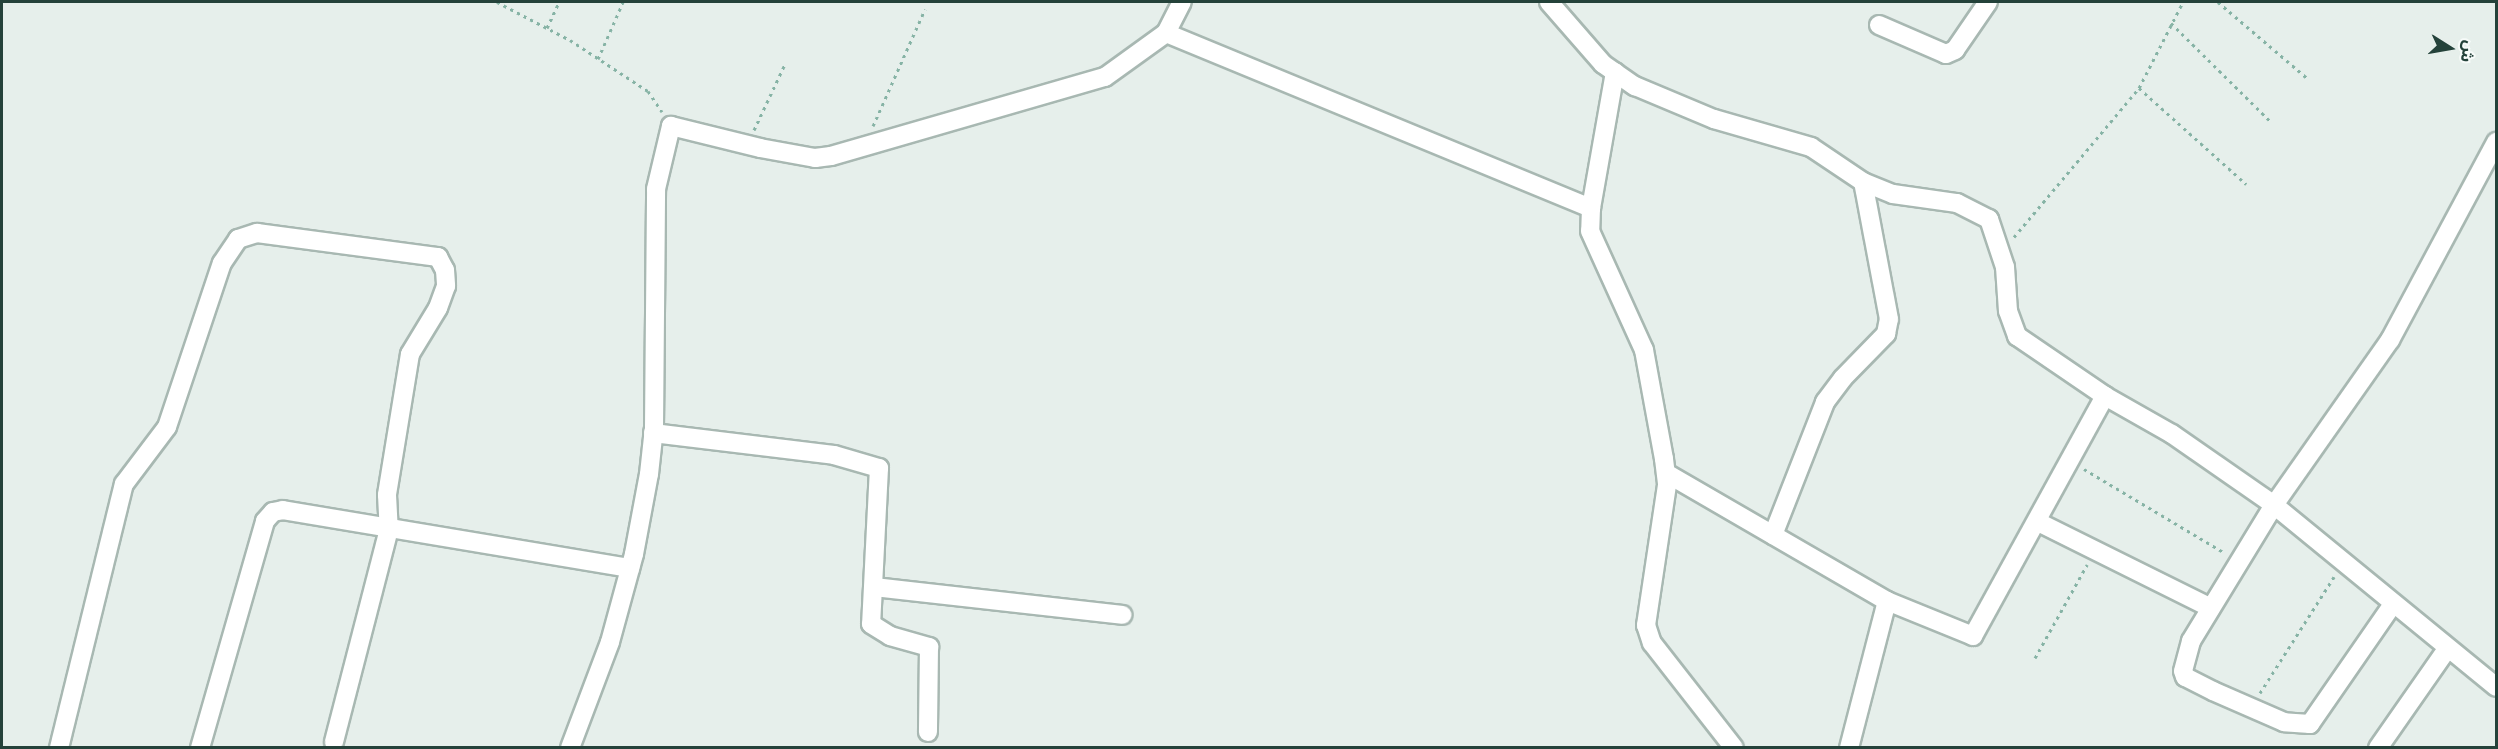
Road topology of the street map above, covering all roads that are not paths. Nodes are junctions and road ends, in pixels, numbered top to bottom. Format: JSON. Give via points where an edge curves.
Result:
{"nodes":[{"id":1,"x":1182,"y":2,"type":"edge"},
{"id":2,"x":1549,"y":2,"type":"edge"},
{"id":3,"x":1988,"y":2,"type":"edge"},
{"id":4,"x":1879,"y":25,"type":"dead end"},
{"id":5,"x":1166,"y":33,"type":"junction"},
{"id":6,"x":1615,"y":72,"type":"junction"},
{"id":7,"x":2496,"y":142,"type":"edge"},
{"id":8,"x":1863,"y":182,"type":"junction"},
{"id":9,"x":1591,"y":208,"type":"junction"},
{"id":10,"x":2105,"y":396,"type":"junction"},
{"id":11,"x":653,"y":433,"type":"junction"},
{"id":12,"x":1666,"y":473,"type":"junction"},
{"id":13,"x":2274,"y":505,"type":"junction"},
{"id":14,"x":2038,"y":522,"type":"junction"},
{"id":15,"x":389,"y":530,"type":"junction"},
{"id":16,"x":1773,"y":536,"type":"junction"},
{"id":17,"x":630,"y":567,"type":"junction"},
{"id":18,"x":874,"y":587,"type":"junction"},
{"id":19,"x":1887,"y":602,"type":"junction"},
{"id":20,"x":2393,"y":604,"type":"junction"},
{"id":21,"x":2211,"y":608,"type":"junction"},
{"id":22,"x":1122,"y":615,"type":"dead end"},
{"id":23,"x":2447,"y":649,"type":"junction"},
{"id":24,"x":2496,"y":687,"type":"edge"},
{"id":25,"x":928,"y":732,"type":"dead end"},
{"id":26,"x":334,"y":741,"type":"dead end"},
{"id":27,"x":59,"y":747,"type":"edge"},
{"id":28,"x":200,"y":747,"type":"edge"},
{"id":29,"x":570,"y":747,"type":"edge"},
{"id":30,"x":1734,"y":747,"type":"edge"},
{"id":31,"x":1849,"y":747,"type":"edge"},
{"id":32,"x":2378,"y":747,"type":"edge"}],
"edges":[{"from":1,"to":5,"type":"street"},
{"from":2,"to":6,"type":"street","via":[[1603,64]]},
{"from":3,"to":4,"type":"street","via":[[1955,50],[1946,54]]},
{"from":5,"to":9,"type":"street"},
{"from":5,"to":11,"type":"street","via":[[1105,77],[815,158],[671,126],[656,189]]},
{"from":6,"to":8,"type":"street","via":[[1635,86],[1714,119],[1811,147]]},
{"from":6,"to":9,"type":"street"},
{"from":7,"to":13,"type":"street","via":[[2390,340]]},
{"from":8,"to":10,"type":"street","via":[[1893,194],[1958,202],[1989,219],[2001,252],[2008,310],[2017,336]]},
{"from":8,"to":16,"type":"street","via":[[1889,319],[1886,334],[1825,402]]},
{"from":9,"to":12,"type":"street","via":[[1590,231],[1644,350]]},
{"from":10,"to":13,"type":"street","via":[[2172,434]]},
{"from":10,"to":14,"type":"street"},
{"from":11,"to":17,"type":"street"},
{"from":11,"to":18,"type":"street","via":[[834,455],[879,468]]},
{"from":12,"to":16,"type":"street"},
{"from":12,"to":30,"type":"street","via":[[1661,536],[1646,626],[1652,643]]},
{"from":13,"to":20,"type":"street"},
{"from":13,"to":21,"type":"street"},
{"from":14,"to":19,"type":"street","via":[[1973,636]]},
{"from":14,"to":21,"type":"street"},
{"from":15,"to":17,"type":"street"},
{"from":15,"to":26,"type":"street"},
{"from":15,"to":27,"type":"street","via":[[387,495],[410,354],[438,308],[446,286],[445,270],[438,256],[257,233],[238,238],[222,263],[167,427],[124,484]]},
{"from":15,"to":28,"type":"street","via":[[283,510],[273,512],[265,521]]},
{"from":16,"to":19,"type":"street"},
{"from":17,"to":29,"type":"street","via":[[610,642]]},
{"from":18,"to":22,"type":"street"},
{"from":18,"to":25,"type":"street","via":[[870,624],[876,631],[929,647]]},
{"from":19,"to":31,"type":"street"},
{"from":20,"to":21,"type":"street","via":[[2310,724],[2296,726],[2185,677],[2183,661]]},
{"from":20,"to":23,"type":"street"},
{"from":23,"to":24,"type":"street"},
{"from":23,"to":32,"type":"street"}]}
